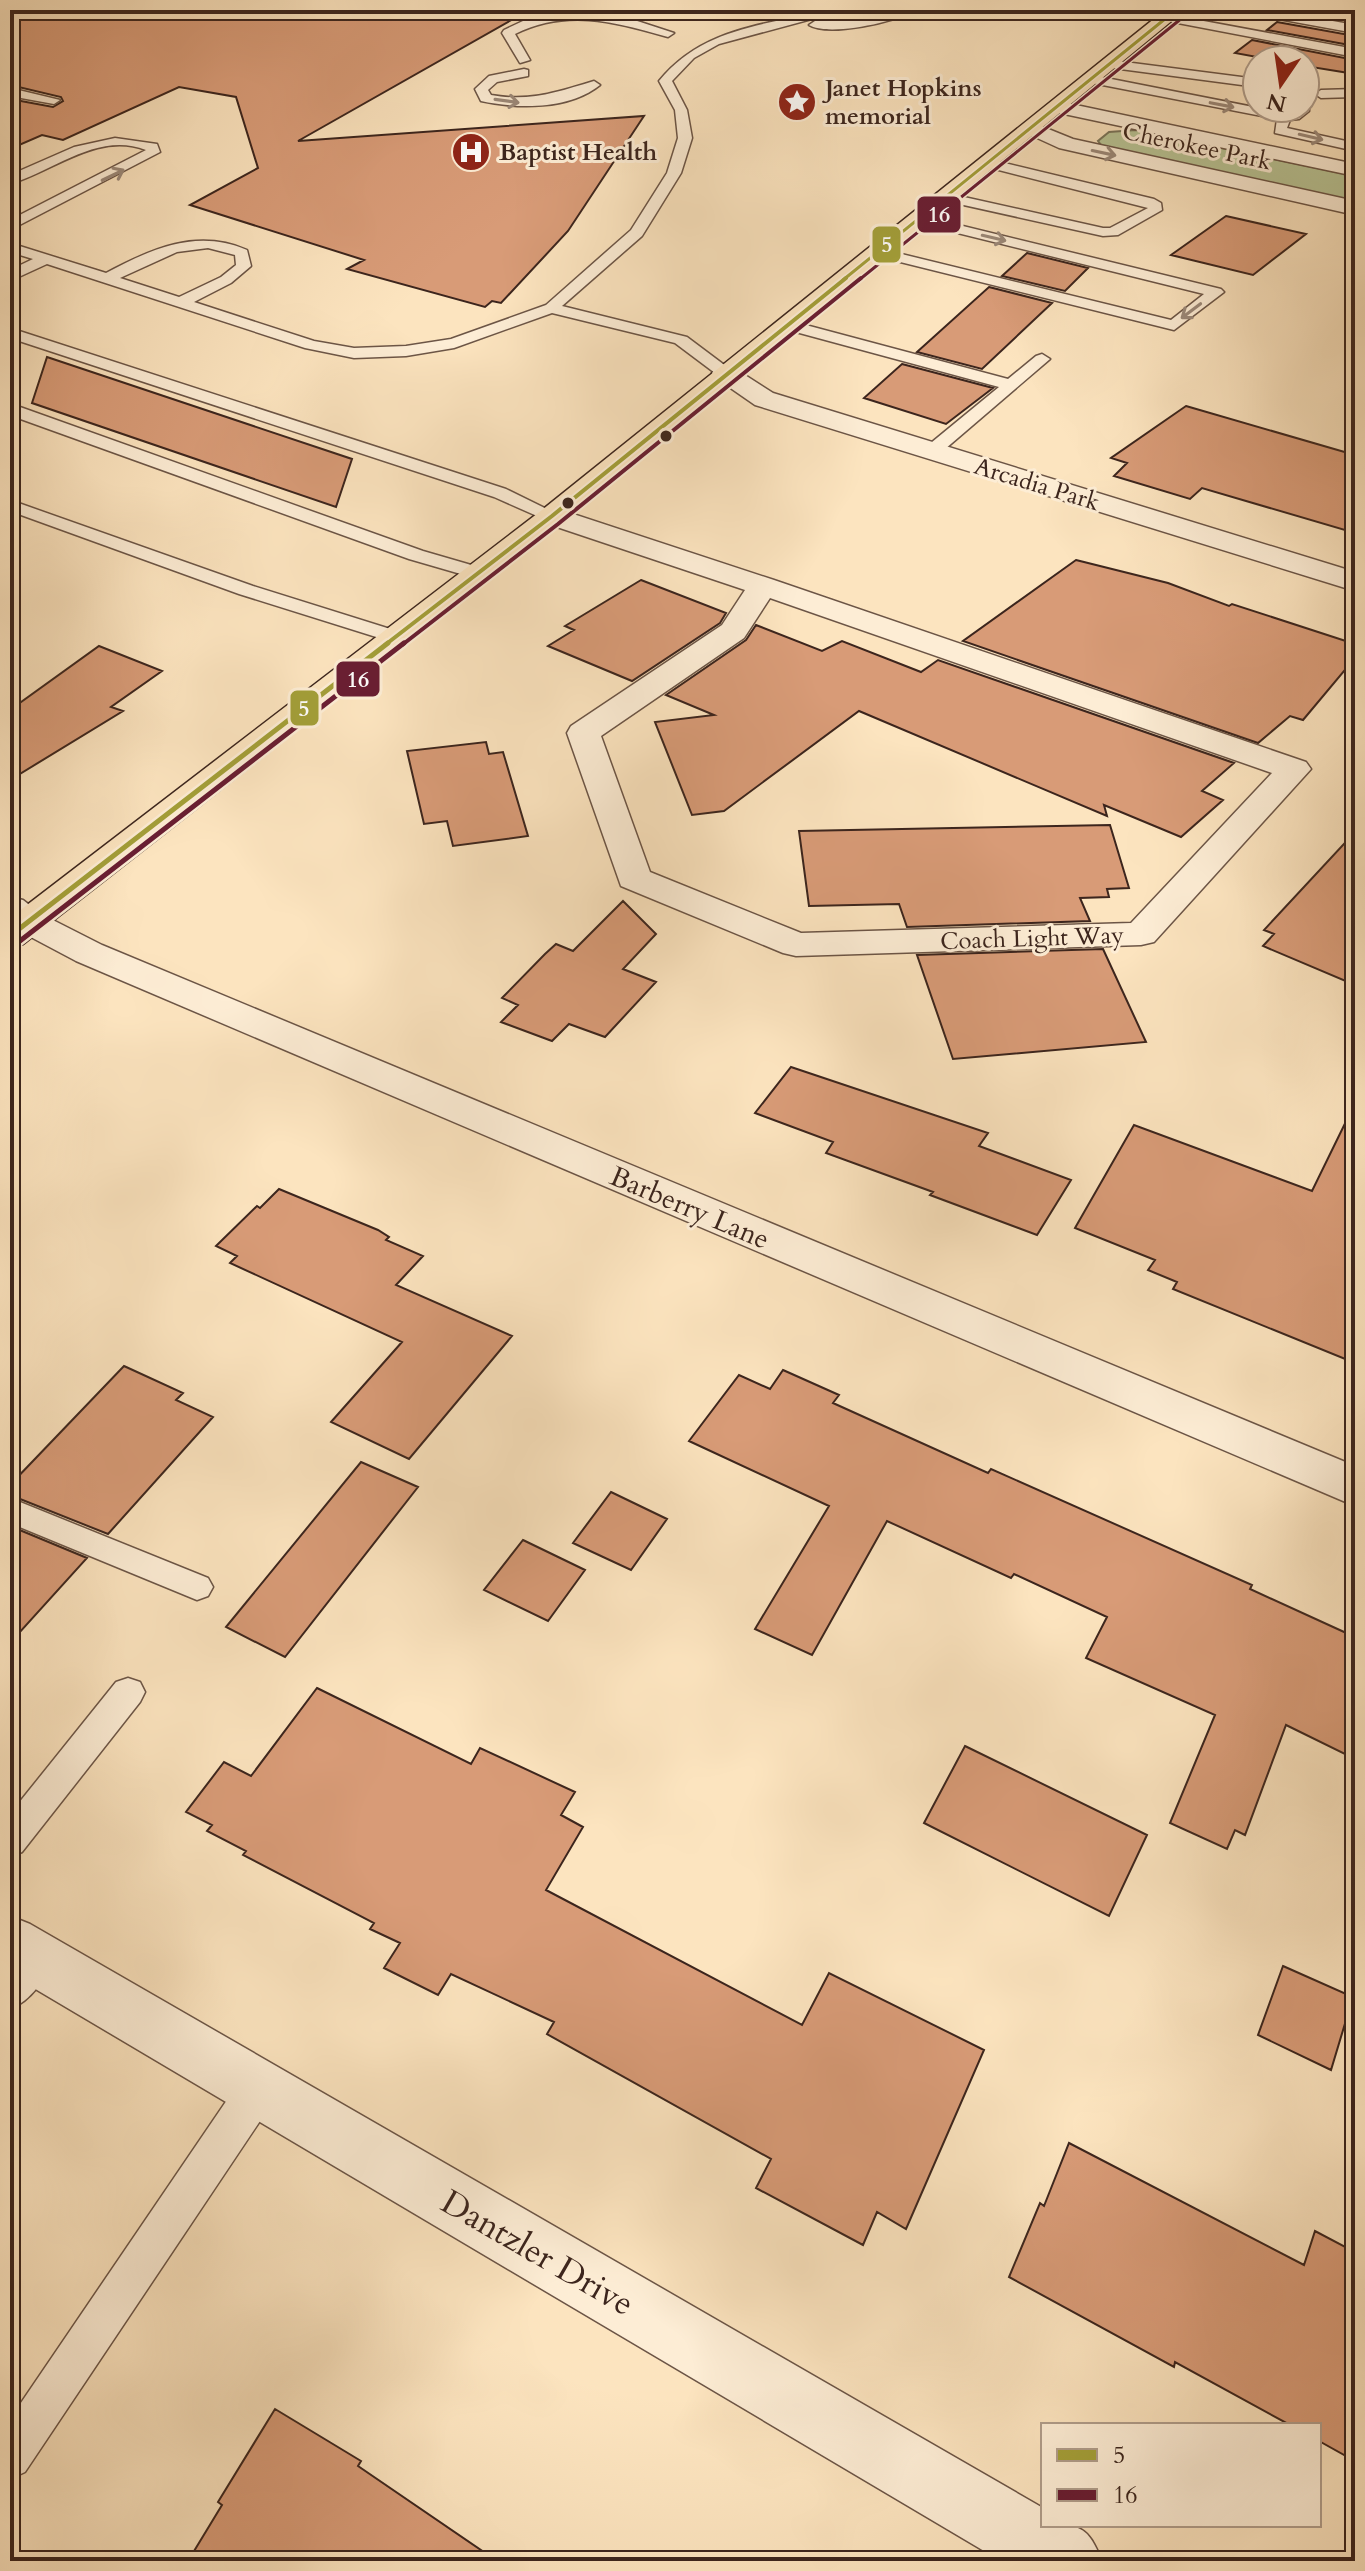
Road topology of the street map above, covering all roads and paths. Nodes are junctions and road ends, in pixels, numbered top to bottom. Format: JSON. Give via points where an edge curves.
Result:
{"nodes":[{"id":1,"x":839,"y":10,"type":"edge"},
{"id":2,"x":910,"y":10,"type":"edge"},
{"id":3,"x":1235,"y":10,"type":"edge"},
{"id":4,"x":1171,"y":14,"type":"edge"},
{"id":5,"x":790,"y":24,"type":"junction"},
{"id":6,"x":1355,"y":29,"type":"edge"},
{"id":7,"x":668,"y":33,"type":"dead end"},
{"id":8,"x":1355,"y":53,"type":"edge"},
{"id":9,"x":1100,"y":72,"type":"junction"},
{"id":10,"x":1205,"y":79,"type":"junction"},
{"id":11,"x":1241,"y":82,"type":"edge"},
{"id":12,"x":594,"y":85,"type":"dead end"},
{"id":13,"x":10,"y":92,"type":"edge"},
{"id":14,"x":1321,"y":94,"type":"edge"},
{"id":15,"x":1352,"y":94,"type":"edge"},
{"id":16,"x":1179,"y":96,"type":"junction"},
{"id":17,"x":54,"y":100,"type":"dead end"},
{"id":18,"x":1057,"y":107,"type":"junction"},
{"id":19,"x":1241,"y":108,"type":"edge"},
{"id":20,"x":1282,"y":124,"type":"edge"},
{"id":21,"x":1031,"y":128,"type":"junction"},
{"id":22,"x":1355,"y":147,"type":"edge"},
{"id":23,"x":988,"y":163,"type":"junction"},
{"id":24,"x":1355,"y":170,"type":"edge"},
{"id":25,"x":10,"y":180,"type":"edge"},
{"id":26,"x":946,"y":197,"type":"junction"},
{"id":27,"x":21,"y":203,"type":"dead end"},
{"id":28,"x":1355,"y":208,"type":"edge"},
{"id":29,"x":43,"y":209,"type":"junction"},
{"id":30,"x":918,"y":219,"type":"junction"},
{"id":31,"x":10,"y":226,"type":"edge"},
{"id":32,"x":10,"y":247,"type":"edge"},
{"id":33,"x":877,"y":252,"type":"junction"},
{"id":34,"x":45,"y":259,"type":"junction"},
{"id":35,"x":10,"y":276,"type":"edge"},
{"id":36,"x":106,"y":279,"type":"junction"},
{"id":37,"x":179,"y":303,"type":"junction"},
{"id":38,"x":551,"y":308,"type":"junction"},
{"id":39,"x":787,"y":325,"type":"junction"},
{"id":40,"x":10,"y":333,"type":"edge"},
{"id":41,"x":1042,"y":359,"type":"dead end"},
{"id":42,"x":725,"y":373,"type":"junction"},
{"id":43,"x":1010,"y":385,"type":"junction"},
{"id":44,"x":11,"y":411,"type":"edge"},
{"id":45,"x":932,"y":451,"type":"junction"},
{"id":46,"x":10,"y":505,"type":"edge"},
{"id":47,"x":552,"y":516,"type":"junction"},
{"id":48,"x":478,"y":573,"type":"junction"},
{"id":49,"x":1355,"y":582,"type":"edge"},
{"id":50,"x":763,"y":586,"type":"junction"},
{"id":51,"x":396,"y":637,"type":"junction"},
{"id":52,"x":16,"y":922,"type":"edge"},
{"id":53,"x":1355,"y":1487,"type":"edge"},
{"id":54,"x":10,"y":1510,"type":"edge"},
{"id":55,"x":197,"y":1587,"type":"dead end"},
{"id":56,"x":128,"y":1692,"type":"dead end"},
{"id":57,"x":10,"y":1841,"type":"edge"},
{"id":58,"x":19,"y":1964,"type":"edge"},
{"id":59,"x":258,"y":2089,"type":"junction"},
{"id":60,"x":10,"y":2457,"type":"edge"},
{"id":61,"x":1067,"y":2561,"type":"edge"}],
"edges":[{"from":1,"to":5,"type":"lane"},
{"from":2,"to":5,"type":"lane","via":[[856,25]]},
{"from":3,"to":6,"type":"lane"},
{"from":4,"to":8,"type":"lane"},
{"from":4,"to":9,"type":"main road"},
{"from":5,"to":38,"type":"lane","via":[[715,41],[690,55],[665,81],[681,110],[685,138],[674,173],[637,233]]},
{"from":7,"to":12,"type":"lane","one_way":true,"via":[[622,17],[565,13],[524,23],[508,33],[524,67],[481,89],[486,98],[511,103],[552,102]]},
{"from":9,"to":10,"type":"lane"},
{"from":9,"to":16,"type":"lane"},
{"from":9,"to":18,"type":"main road"},
{"from":10,"to":11,"type":"lane"},
{"from":10,"to":16,"type":"lane"},
{"from":13,"to":17,"type":"lane"},
{"from":14,"to":15,"type":"lane"},
{"from":16,"to":19,"type":"lane","one_way":true},
{"from":18,"to":21,"type":"main road"},
{"from":18,"to":24,"type":"street","name":"Cherokee Park"},
{"from":20,"to":22,"type":"lane","one_way":true,"via":[[1280,130]]},
{"from":21,"to":23,"type":"main road"},
{"from":21,"to":28,"type":"street","name":"Cherokee Park","one_way":true,"via":[[1066,144]]},
{"from":23,"to":26,"type":"main road"},
{"from":23,"to":26,"type":"lane","via":[[1149,202],[1155,210],[1103,232]]},
{"from":29,"to":25,"type":"lane","one_way":true,"via":[[140,162],[152,147],[125,141],[94,145]]},
{"from":26,"to":30,"type":"main road"},
{"from":27,"to":29,"type":"lane"},
{"from":29,"to":31,"type":"lane"},
{"from":30,"to":33,"type":"main road"},
{"from":30,"to":33,"type":"lane","one_way":true,"via":[[1216,292],[1174,325]]},
{"from":32,"to":34,"type":"lane"},
{"from":33,"to":39,"type":"main road"},
{"from":34,"to":35,"type":"lane"},
{"from":34,"to":36,"type":"lane"},
{"from":36,"to":37,"type":"lane"},
{"from":36,"to":37,"type":"lane","via":[[168,249],[215,245],[242,253],[244,266]]},
{"from":37,"to":38,"type":"lane","via":[[311,345],[354,353],[454,343]]},
{"from":38,"to":42,"type":"lane","via":[[681,340]]},
{"from":39,"to":42,"type":"main road"},
{"from":39,"to":43,"type":"lane"},
{"from":40,"to":47,"type":"lane","via":[[500,493]]},
{"from":41,"to":43,"type":"lane"},
{"from":42,"to":45,"type":"street","name":"Arcadia Park","via":[[764,399]]},
{"from":42,"to":47,"type":"main road"},
{"from":43,"to":45,"type":"lane"},
{"from":44,"to":48,"type":"lane"},
{"from":45,"to":49,"type":"street","name":"Arcadia Park"},
{"from":46,"to":51,"type":"lane","via":[[246,590]]},
{"from":47,"to":48,"type":"main road"},
{"from":47,"to":50,"type":"street","name":"Coach Light Way"},
{"from":48,"to":51,"type":"main road"},
{"from":50,"to":50,"type":"street","name":"Coach Light Way","via":[[733,631],[583,733],[634,878],[796,945],[1141,934],[1294,769]]},
{"from":51,"to":52,"type":"main road"},
{"from":52,"to":53,"type":"street","name":"Barberry Lane"},
{"from":54,"to":55,"type":"lane"},
{"from":56,"to":57,"type":"lane"},
{"from":58,"to":59,"type":"street","name":"Dantzler Drive"},
{"from":59,"to":60,"type":"lane"},
{"from":59,"to":61,"type":"street","name":"Dantzler Drive"}]}
